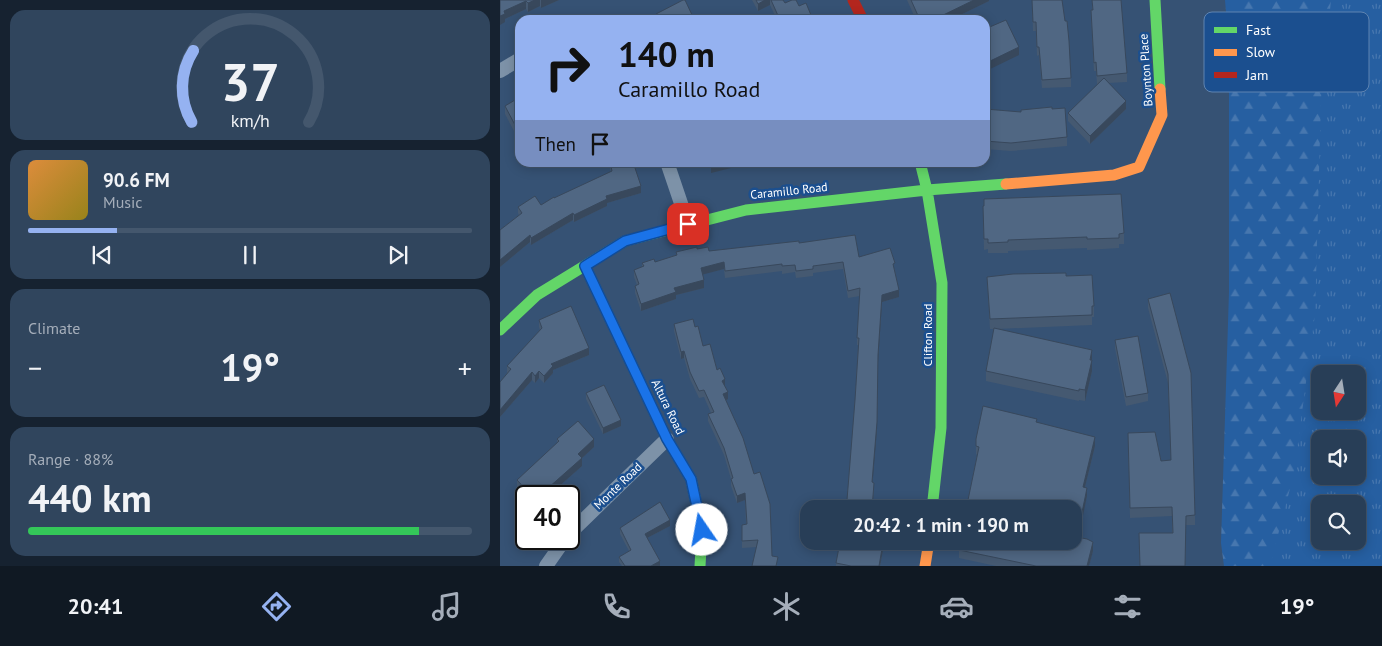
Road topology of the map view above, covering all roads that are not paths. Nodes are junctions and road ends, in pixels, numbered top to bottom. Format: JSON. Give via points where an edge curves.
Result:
{"nodes":[{"id":1,"x":853,"y":0,"type":"edge"},
{"id":2,"x":1154,"y":0,"type":"edge"},
{"id":3,"x":860,"y":15,"type":"edge"},
{"id":4,"x":515,"y":62,"type":"edge"},
{"id":5,"x":500,"y":71,"type":"edge"},
{"id":6,"x":669,"y":167,"type":"edge"},
{"id":7,"x":921,"y":167,"type":"edge"},
{"id":8,"x":1114,"y":175,"type":"joint"},
{"id":9,"x":927,"y":190,"type":"junction"},
{"id":10,"x":688,"y":224,"type":"junction"},
{"id":11,"x":585,"y":266,"type":"junction"},
{"id":12,"x":500,"y":330,"type":"edge"},
{"id":13,"x":667,"y":439,"type":"junction"},
{"id":14,"x":933,"y":500,"type":"edge"},
{"id":15,"x":580,"y":523,"type":"edge"},
{"id":16,"x":557,"y":550,"type":"edge"},
{"id":17,"x":928,"y":550,"type":"edge"},
{"id":18,"x":546,"y":566,"type":"edge"},
{"id":19,"x":700,"y":566,"type":"edge"},
{"id":20,"x":925,"y":566,"type":"edge"}],
"edges":[{"from":1,"to":3,"type":"street"},
{"from":2,"to":8,"type":"street","name":"Boynton Place","via":[[1162,115],[1139,167]]},
{"from":4,"to":5,"type":"street"},
{"from":6,"to":10,"type":"street"},
{"from":7,"to":9,"type":"street","name":"Clifton Road"},
{"from":8,"to":9,"type":"street","name":"Caramillo Road"},
{"from":9,"to":10,"type":"street","name":"Caramillo Road","via":[[746,210]]},
{"from":9,"to":14,"type":"street","name":"Clifton Road","via":[[942,283],[941,428]]},
{"from":10,"to":11,"type":"street","name":"Caramillo Road","via":[[625,241]]},
{"from":11,"to":12,"type":"street","name":"Caramillo Road","via":[[537,295]]},
{"from":11,"to":13,"type":"street","name":"Altura Road"},
{"from":13,"to":15,"type":"street","name":"Monte Road"},
{"from":13,"to":19,"type":"street","name":"Altura Road","via":[[691,479],[702,530]]},
{"from":16,"to":18,"type":"street"},
{"from":17,"to":20,"type":"street"}]}
